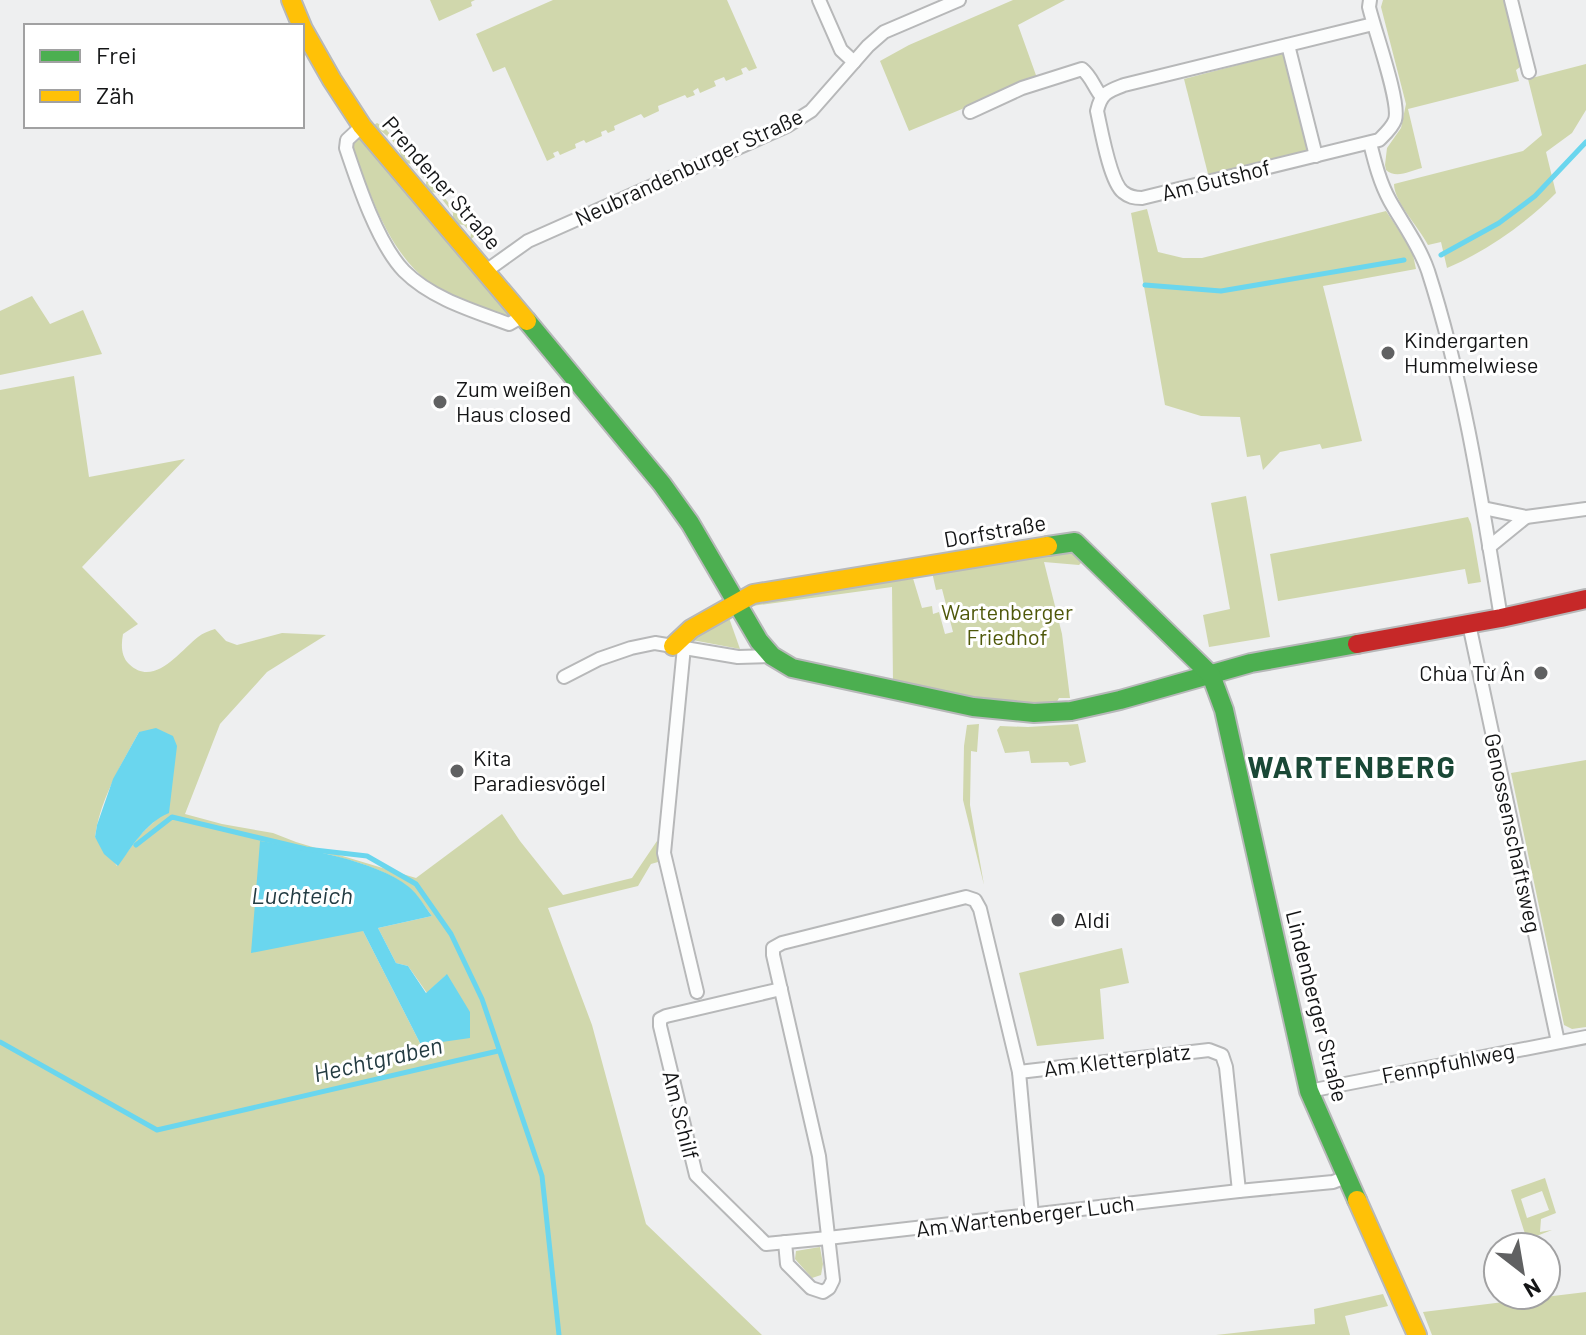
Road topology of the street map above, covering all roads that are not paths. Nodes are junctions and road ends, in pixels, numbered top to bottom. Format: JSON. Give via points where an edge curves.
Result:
{"nodes":[{"id":1,"x":291,"y":0,"type":"edge"},
{"id":2,"x":819,"y":0,"type":"edge"},
{"id":3,"x":959,"y":0,"type":"edge"},
{"id":4,"x":1370,"y":0,"type":"edge"},
{"id":5,"x":1511,"y":0,"type":"edge"},
{"id":6,"x":301,"y":24,"type":"edge"},
{"id":7,"x":1373,"y":24,"type":"junction"},
{"id":8,"x":304,"y":31,"type":"edge"},
{"id":9,"x":1288,"y":45,"type":"junction"},
{"id":10,"x":854,"y":62,"type":"junction"},
{"id":11,"x":1529,"y":72,"type":"dead end"},
{"id":12,"x":1102,"y":97,"type":"junction"},
{"id":13,"x":970,"y":112,"type":"dead end"},
{"id":14,"x":362,"y":126,"type":"junction"},
{"id":15,"x":1370,"y":143,"type":"junction"},
{"id":16,"x":1316,"y":156,"type":"junction"},
{"id":17,"x":486,"y":271,"type":"junction"},
{"id":18,"x":523,"y":316,"type":"junction"},
{"id":19,"x":1483,"y":508,"type":"junction"},
{"id":20,"x":1586,"y":509,"type":"edge"},
{"id":21,"x":1526,"y":517,"type":"junction"},
{"id":22,"x":1489,"y":547,"type":"junction"},
{"id":23,"x":745,"y":598,"type":"junction"},
{"id":24,"x":1586,"y":599,"type":"edge"},
{"id":25,"x":1501,"y":618,"type":"junction"},
{"id":26,"x":1469,"y":624,"type":"junction"},
{"id":27,"x":678,"y":646,"type":"junction"},
{"id":28,"x":772,"y":656,"type":"junction"},
{"id":29,"x":1211,"y":675,"type":"junction"},
{"id":30,"x":564,"y":677,"type":"dead end"},
{"id":31,"x":781,"y":989,"type":"junction"},
{"id":32,"x":697,"y":992,"type":"dead end"},
{"id":33,"x":1586,"y":1037,"type":"edge"},
{"id":34,"x":1558,"y":1042,"type":"junction"},
{"id":35,"x":1019,"y":1072,"type":"junction"},
{"id":36,"x":1309,"y":1091,"type":"junction"},
{"id":37,"x":1346,"y":1177,"type":"junction"},
{"id":38,"x":1239,"y":1191,"type":"junction"},
{"id":39,"x":1032,"y":1215,"type":"junction"},
{"id":40,"x":828,"y":1238,"type":"junction"},
{"id":41,"x":785,"y":1242,"type":"junction"},
{"id":42,"x":1417,"y":1335,"type":"edge"}],
"edges":[{"from":1,"to":6,"type":"main road","name":"Prendener Straße"},
{"from":2,"to":10,"type":"street","via":[[841,50]]},
{"from":3,"to":10,"type":"street","name":"Neubrandenburger Straße","via":[[884,32]]},
{"from":4,"to":7,"type":"street"},
{"from":5,"to":11,"type":"street"},
{"from":7,"to":9,"type":"street"},
{"from":7,"to":15,"type":"street","via":[[1397,118],[1390,130]]},
{"from":8,"to":14,"type":"main road","name":"Prendener Straße"},
{"from":9,"to":12,"type":"street","via":[[1124,85]]},
{"from":9,"to":16,"type":"street"},
{"from":10,"to":17,"type":"street","name":"Neubrandenburger Straße","via":[[811,111],[787,126],[528,241]]},
{"from":12,"to":13,"type":"street","via":[[1082,69]]},
{"from":12,"to":16,"type":"street","name":"Am Gutshof","via":[[1097,111],[1114,179],[1132,198]]},
{"from":14,"to":17,"type":"main road","name":"Prendener Straße"},
{"from":14,"to":18,"type":"street","name":"Prendener Straße","via":[[346,148],[382,238],[405,273],[430,290],[509,324]]},
{"from":15,"to":16,"type":"street","name":"Am Gutshof"},
{"from":15,"to":19,"type":"street","via":[[1381,182],[1426,266],[1439,307]]},
{"from":17,"to":18,"type":"main road"},
{"from":18,"to":23,"type":"main road","via":[[662,484]]},
{"from":19,"to":21,"type":"street"},
{"from":19,"to":22,"type":"street"},
{"from":20,"to":21,"type":"street"},
{"from":21,"to":22,"type":"street"},
{"from":22,"to":25,"type":"street"},
{"from":23,"to":27,"type":"main road","name":"Dorfstraße","via":[[691,629]]},
{"from":23,"to":28,"type":"main road","via":[[759,641]]},
{"from":23,"to":29,"type":"main road","name":"Dorfstraße","via":[[1075,542]]},
{"from":24,"to":25,"type":"main road"},
{"from":25,"to":26,"type":"main road"},
{"from":26,"to":29,"type":"main road","via":[[1280,657]]},
{"from":26,"to":34,"type":"street","name":"Genossenschaftsweg"},
{"from":27,"to":28,"type":"street","via":[[738,657]]},
{"from":27,"to":30,"type":"street","via":[[631,648]]},
{"from":27,"to":32,"type":"street","via":[[664,853]]},
{"from":28,"to":29,"type":"main road","via":[[801,671],[943,702],[1034,713],[1071,711]]},
{"from":29,"to":36,"type":"main road","name":"Lindenberger Straße","via":[[1224,710]]},
{"from":31,"to":35,"type":"street","via":[[773,948],[782,943],[966,897],[975,900]]},
{"from":31,"to":40,"type":"street","via":[[819,1156]]},
{"from":31,"to":41,"type":"street","name":"Am Schilf","via":[[666,1016],[660,1026],[696,1175],[766,1244]]},
{"from":33,"to":34,"type":"street","name":"Fennpfuhlweg"},
{"from":34,"to":36,"type":"street","name":"Fennpfuhlweg"},
{"from":35,"to":38,"type":"street","name":"Am Kletterplatz","via":[[1209,1050],[1222,1055]]},
{"from":35,"to":39,"type":"street"},
{"from":36,"to":37,"type":"main road","name":"Lindenberger Straße"},
{"from":37,"to":38,"type":"street","name":"Am Wartenberger Luch"},
{"from":37,"to":42,"type":"main road","name":"Lindenberger Straße"},
{"from":38,"to":39,"type":"street","name":"Am Wartenberger Luch"},
{"from":39,"to":40,"type":"street","name":"Am Wartenberger Luch"},
{"from":40,"to":41,"type":"street","name":"Am Schilf"},
{"from":40,"to":41,"type":"street","via":[[833,1280],[823,1292],[811,1288],[787,1264]]}]}
